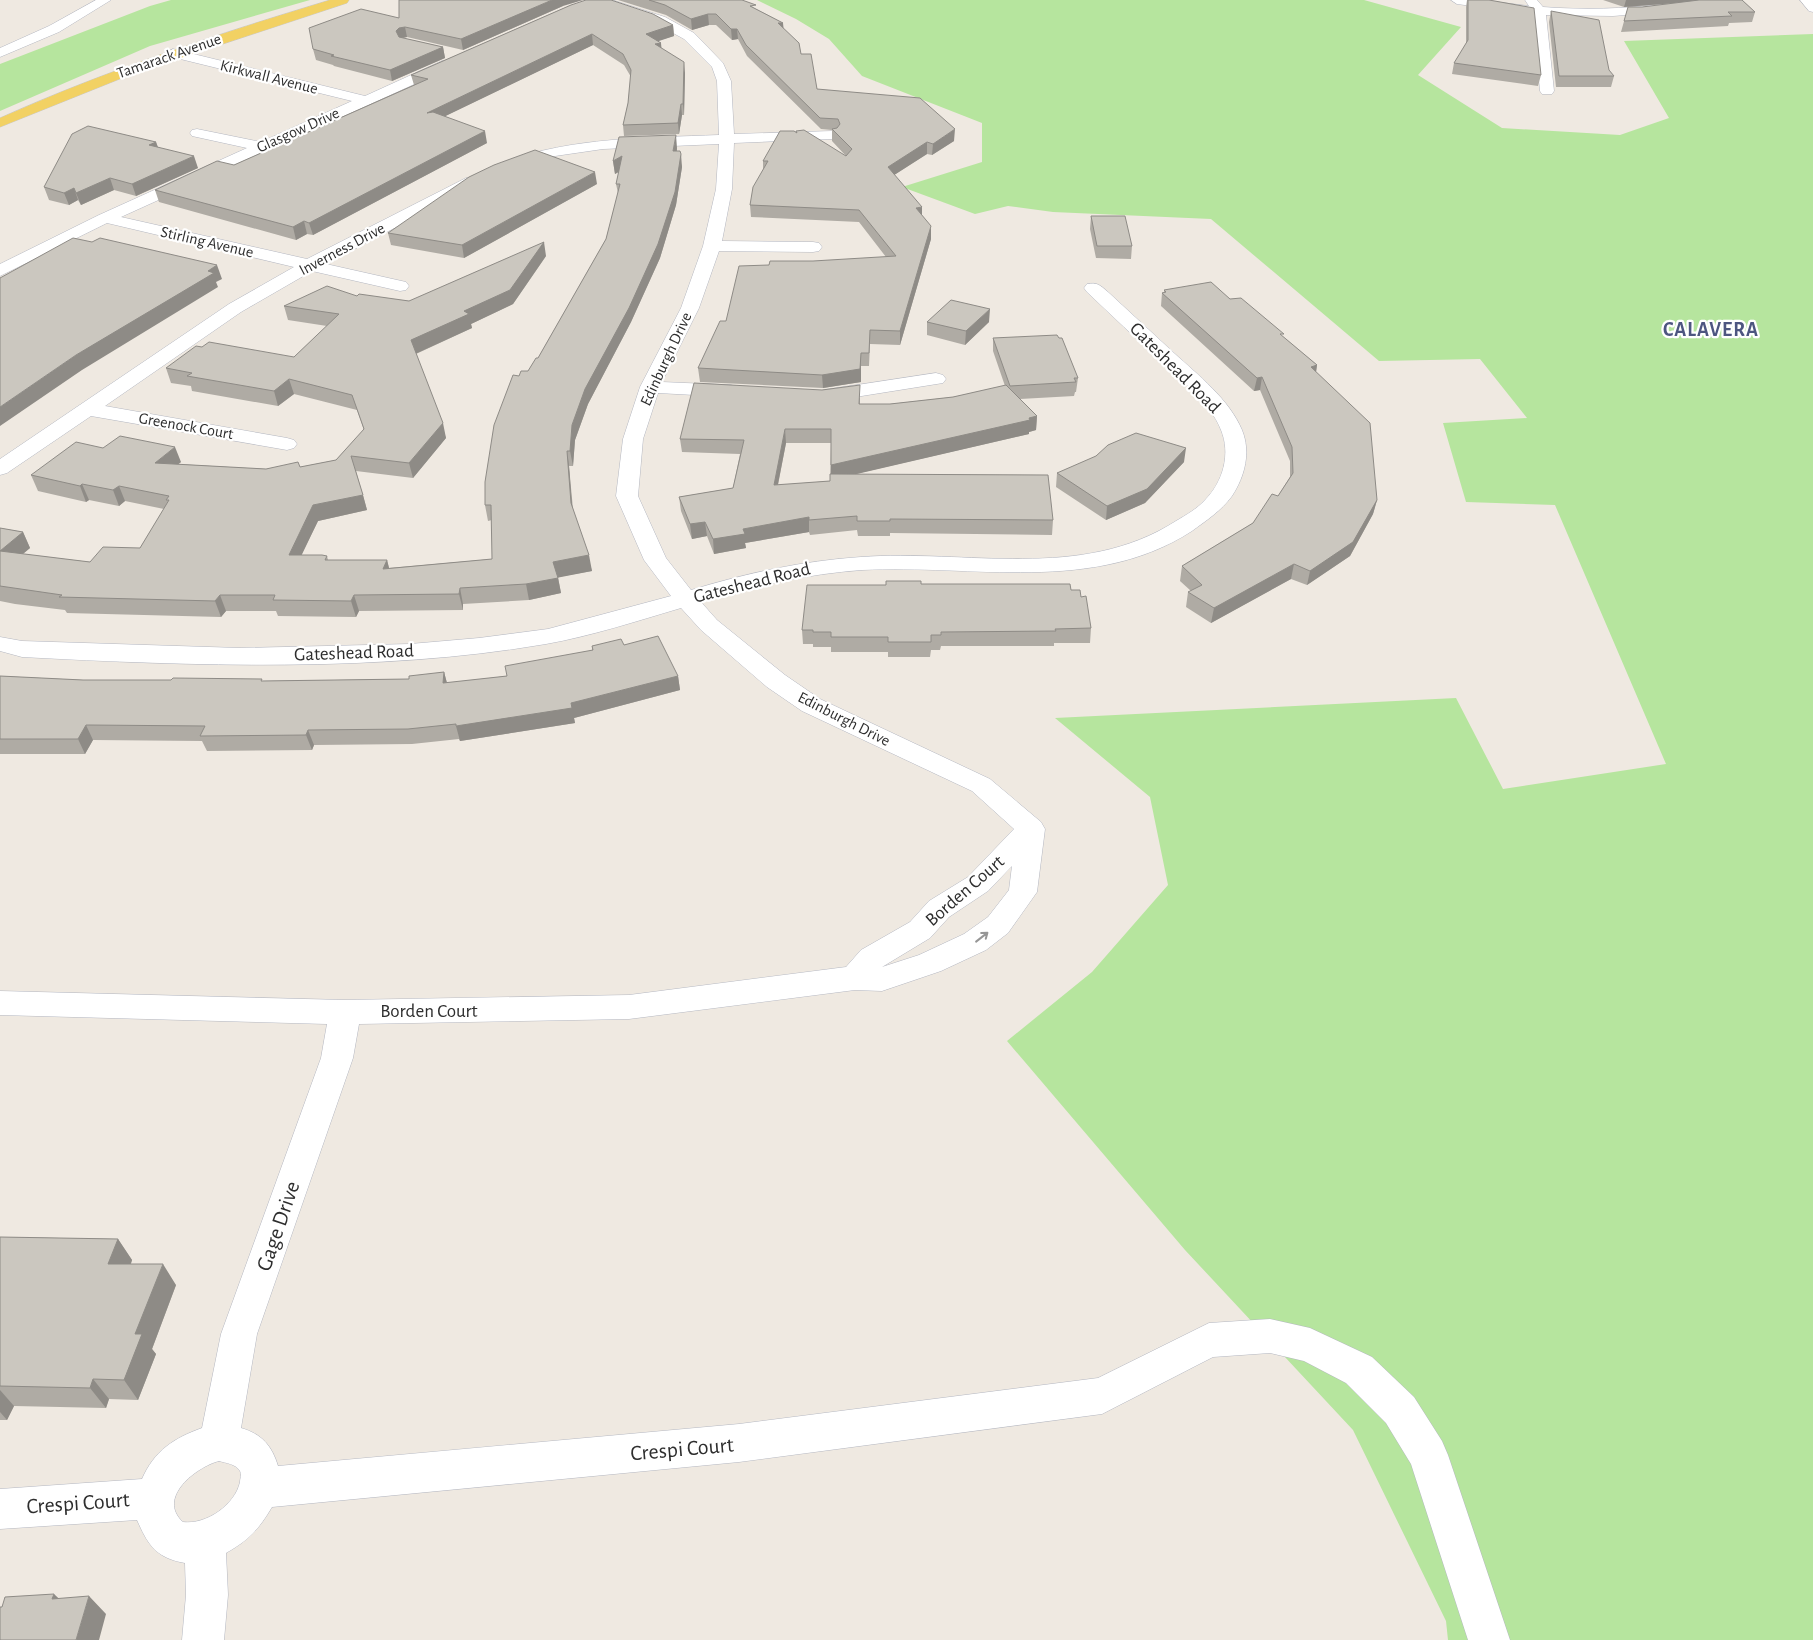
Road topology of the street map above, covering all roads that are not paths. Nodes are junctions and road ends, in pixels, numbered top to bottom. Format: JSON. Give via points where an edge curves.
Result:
{"nodes":[{"id":1,"x":105,"y":0,"type":"edge"},
{"id":2,"x":343,"y":0,"type":"edge"},
{"id":3,"x":600,"y":0,"type":"edge"},
{"id":4,"x":1457,"y":0,"type":"edge"},
{"id":5,"x":1806,"y":0,"type":"edge"},
{"id":6,"x":1535,"y":5,"type":"edge"},
{"id":7,"x":585,"y":6,"type":"edge"},
{"id":8,"x":1677,"y":7,"type":"edge"},
{"id":9,"x":1813,"y":8,"type":"edge"},
{"id":10,"x":442,"y":51,"type":"edge"},
{"id":11,"x":0,"y":53,"type":"edge"},
{"id":12,"x":173,"y":53,"type":"junction"},
{"id":13,"x":1547,"y":91,"type":"dead end"},
{"id":14,"x":365,"y":100,"type":"junction"},
{"id":15,"x":0,"y":123,"type":"edge"},
{"id":16,"x":197,"y":133,"type":"dead end"},
{"id":17,"x":832,"y":135,"type":"edge"},
{"id":18,"x":727,"y":139,"type":"junction"},
{"id":19,"x":261,"y":147,"type":"junction"},
{"id":20,"x":105,"y":218,"type":"junction"},
{"id":21,"x":712,"y":246,"type":"junction"},
{"id":22,"x":813,"y":247,"type":"dead end"},
{"id":23,"x":310,"y":265,"type":"junction"},
{"id":24,"x":0,"y":271,"type":"edge"},
{"id":25,"x":400,"y":286,"type":"dead end"},
{"id":26,"x":1093,"y":288,"type":"dead end"},
{"id":27,"x":936,"y":379,"type":"dead end"},
{"id":28,"x":650,"y":387,"type":"junction"},
{"id":29,"x":746,"y":392,"type":"edge"},
{"id":30,"x":804,"y":395,"type":"edge"},
{"id":31,"x":85,"y":409,"type":"junction"},
{"id":32,"x":286,"y":444,"type":"dead end"},
{"id":33,"x":0,"y":469,"type":"edge"},
{"id":34,"x":686,"y":600,"type":"junction"},
{"id":35,"x":0,"y":644,"type":"edge"},
{"id":36,"x":1031,"y":829,"type":"junction"},
{"id":37,"x":920,"y":930,"type":"junction"},
{"id":38,"x":953,"y":951,"type":"junction"},
{"id":39,"x":855,"y":978,"type":"junction"},
{"id":40,"x":0,"y":1003,"type":"edge"},
{"id":41,"x":345,"y":1012,"type":"junction"},
{"id":42,"x":219,"y":1442,"type":"junction"},
{"id":43,"x":260,"y":1488,"type":"junction"},
{"id":44,"x":155,"y":1498,"type":"junction"},
{"id":45,"x":0,"y":1508,"type":"edge"},
{"id":46,"x":205,"y":1541,"type":"junction"},
{"id":47,"x":203,"y":1640,"type":"edge"},
{"id":48,"x":1489,"y":1640,"type":"edge"}],
"edges":[{"from":1,"to":11,"type":"street","via":[[54,30]]},
{"from":2,"to":12,"type":"main road","name":"Tamarack Avenue"},
{"from":3,"to":7,"type":"street"},
{"from":3,"to":18,"type":"street","name":"Edinburgh Drive","via":[[660,20],[682,32],[718,66],[724,80]]},
{"from":4,"to":6,"type":"street","via":[[1492,6]]},
{"from":5,"to":9,"type":"street"},
{"from":6,"to":8,"type":"street","via":[[1604,13]]},
{"from":6,"to":13,"type":"street"},
{"from":10,"to":14,"type":"street","name":"Glasgow Drive","via":[[460,56]]},
{"from":12,"to":14,"type":"street","name":"Kirkwall Avenue"},
{"from":12,"to":15,"type":"main road","name":"Tamarack Avenue","via":[[89,84]]},
{"from":14,"to":19,"type":"street","name":"Glasgow Drive"},
{"from":16,"to":19,"type":"street"},
{"from":17,"to":18,"type":"street","name":"Inverness Drive"},
{"from":18,"to":21,"type":"street","name":"Edinburgh Drive","via":[[724,189]]},
{"from":18,"to":23,"type":"street","name":"Inverness Drive","via":[[585,146],[532,156],[494,170]]},
{"from":19,"to":20,"type":"street","name":"Glasgow Drive"},
{"from":20,"to":23,"type":"street","name":"Stirling Avenue"},
{"from":20,"to":24,"type":"street","name":"Glasgow Drive"},
{"from":21,"to":22,"type":"street"},
{"from":21,"to":28,"type":"street","name":"Edinburgh Drive","via":[[690,308]]},
{"from":23,"to":25,"type":"street","name":"Stirling Avenue"},
{"from":23,"to":31,"type":"street","name":"Inverness Drive","via":[[235,308]]},
{"from":26,"to":34,"type":"street","name":"Gateshead Road","via":[[1212,400],[1236,438],[1235,462],[1229,483],[1217,502],[1192,523],[1168,538],[1137,550],[1096,560],[1031,565],[832,565],[725,586]]},
{"from":27,"to":30,"type":"street","via":[[823,396]]},
{"from":28,"to":29,"type":"street"},
{"from":28,"to":34,"type":"street","name":"Edinburgh Drive","via":[[633,439],[627,496],[655,560]]},
{"from":31,"to":32,"type":"street","name":"Greenock Court"},
{"from":31,"to":33,"type":"street","name":"Inverness Drive"},
{"from":34,"to":35,"type":"street","name":"Gateshead Road","via":[[551,635],[465,647],[366,655],[163,656],[22,649]]},
{"from":34,"to":36,"type":"street","name":"Edinburgh Drive","via":[[746,658],[811,705],[981,785]]},
{"from":36,"to":37,"type":"street","name":"Borden Court","via":[[978,884],[939,909]]},
{"from":38,"to":36,"type":"street","name":"Borden Court","one_way":true,"via":[[975,942],[998,925],[1023,892]]},
{"from":37,"to":38,"type":"street"},
{"from":37,"to":39,"type":"street","name":"Borden Court","via":[[872,958]]},
{"from":38,"to":39,"type":"street","name":"Borden Court","via":[[930,963],[882,979]]},
{"from":39,"to":41,"type":"street","name":"Borden Court","via":[[629,1007]]},
{"from":40,"to":41,"type":"street","name":"Borden Court"},
{"from":41,"to":42,"type":"street","name":"Gage Drive","via":[[337,1058],[239,1334]]},
{"from":42,"to":43,"type":"street","name":"Crespi Court","via":[[234,1442],[252,1454],[260,1472]]},
{"from":42,"to":44,"type":"street","name":"Crespi Court","via":[[186,1454],[172,1466]]},
{"from":43,"to":46,"type":"street","name":"Crespi Court","via":[[240,1522]]},
{"from":43,"to":48,"type":"street","name":"Crespi Court","via":[[739,1443],[1102,1396],[1209,1340],[1270,1336],[1310,1345],[1359,1370],[1400,1410],[1428,1456]]},
{"from":44,"to":45,"type":"street","name":"Crespi Court"},
{"from":44,"to":46,"type":"street","name":"Crespi Court","via":[[154,1514],[160,1528],[171,1539],[187,1543]]},
{"from":46,"to":47,"type":"street","via":[[207,1595]]}]}
